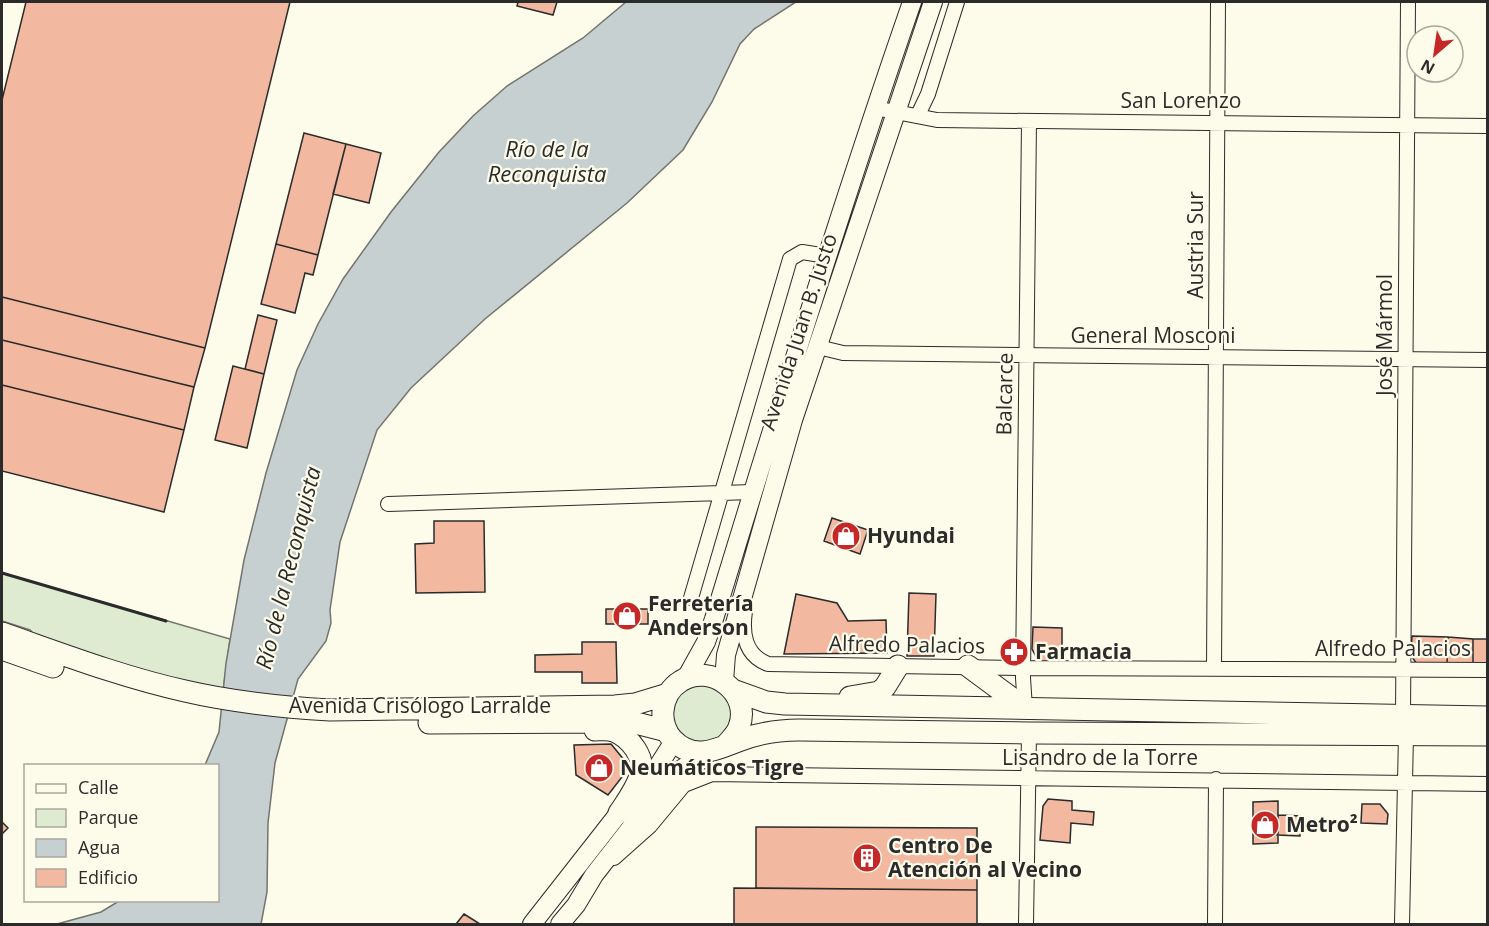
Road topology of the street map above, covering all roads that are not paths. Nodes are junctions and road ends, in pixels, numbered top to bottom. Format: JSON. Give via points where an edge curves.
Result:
{"nodes":[{"id":1,"x":912,"y":2,"type":"edge"},
{"id":2,"x":933,"y":2,"type":"edge"},
{"id":3,"x":957,"y":2,"type":"edge"},
{"id":4,"x":1218,"y":2,"type":"edge"},
{"id":5,"x":1408,"y":2,"type":"edge"},
{"id":6,"x":875,"y":108,"type":"junction"},
{"id":7,"x":896,"y":112,"type":"junction"},
{"id":8,"x":918,"y":115,"type":"junction"},
{"id":9,"x":1029,"y":121,"type":"junction"},
{"id":10,"x":1218,"y":122,"type":"junction"},
{"id":11,"x":1407,"y":125,"type":"junction"},
{"id":12,"x":1488,"y":126,"type":"edge"},
{"id":13,"x":827,"y":256,"type":"junction"},
{"id":14,"x":818,"y":347,"type":"junction"},
{"id":15,"x":1026,"y":356,"type":"junction"},
{"id":16,"x":1216,"y":357,"type":"junction"},
{"id":17,"x":1406,"y":360,"type":"junction"},
{"id":18,"x":1488,"y":360,"type":"edge"},
{"id":19,"x":752,"y":492,"type":"junction"},
{"id":20,"x":722,"y":493,"type":"junction"},
{"id":21,"x":388,"y":504,"type":"dead end"},
{"id":22,"x":753,"y":558,"type":"junction"},
{"id":23,"x":691,"y":597,"type":"dead end"},
{"id":24,"x":2,"y":633,"type":"edge"},
{"id":25,"x":2,"y":649,"type":"edge"},
{"id":26,"x":898,"y":666,"type":"junction"},
{"id":27,"x":968,"y":666,"type":"junction"},
{"id":28,"x":1023,"y":669,"type":"junction"},
{"id":29,"x":1214,"y":669,"type":"junction"},
{"id":30,"x":1403,"y":669,"type":"junction"},
{"id":31,"x":1488,"y":670,"type":"edge"},
{"id":32,"x":686,"y":678,"type":"junction"},
{"id":33,"x":118,"y":680,"type":"junction"},
{"id":34,"x":728,"y":685,"type":"junction"},
{"id":35,"x":668,"y":694,"type":"junction"},
{"id":36,"x":838,"y":706,"type":"junction"},
{"id":37,"x":1025,"y":708,"type":"junction"},
{"id":38,"x":388,"y":716,"type":"junction"},
{"id":39,"x":1488,"y":717,"type":"edge"},
{"id":40,"x":568,"y":722,"type":"junction"},
{"id":41,"x":1404,"y":725,"type":"junction"},
{"id":42,"x":1029,"y":733,"type":"junction"},
{"id":43,"x":1488,"y":735,"type":"edge"},
{"id":44,"x":670,"y":736,"type":"junction"},
{"id":45,"x":726,"y":745,"type":"junction"},
{"id":46,"x":705,"y":753,"type":"junction"},
{"id":47,"x":1029,"y":779,"type":"junction"},
{"id":48,"x":1216,"y":780,"type":"junction"},
{"id":49,"x":1405,"y":783,"type":"junction"},
{"id":50,"x":1488,"y":784,"type":"edge"},
{"id":51,"x":619,"y":813,"type":"junction"},
{"id":52,"x":594,"y":875,"type":"junction"},
{"id":53,"x":532,"y":924,"type":"edge"},
{"id":54,"x":560,"y":924,"type":"edge"},
{"id":55,"x":1026,"y":924,"type":"edge"},
{"id":56,"x":1215,"y":924,"type":"edge"},
{"id":57,"x":1402,"y":924,"type":"edge"}],
"edges":[{"from":1,"to":6,"type":"main road","name":"Avenida Juan B. Justo"},
{"from":2,"to":7,"type":"main road","name":"Avenida Juan B. Justo"},
{"from":3,"to":8,"type":"street"},
{"from":4,"to":10,"type":"street","name":"Austria Sur"},
{"from":5,"to":11,"type":"street","name":"José Mármol"},
{"from":6,"to":7,"type":"street","name":"San Lorenzo"},
{"from":6,"to":13,"type":"main road","name":"Avenida Juan B. Justo"},
{"from":7,"to":8,"type":"street","name":"San Lorenzo"},
{"from":7,"to":14,"type":"main road","name":"Avenida Juan B. Justo"},
{"from":8,"to":9,"type":"street","name":"San Lorenzo","via":[[937,120]]},
{"from":9,"to":10,"type":"street","name":"San Lorenzo"},
{"from":9,"to":15,"type":"street","name":"Balcarce"},
{"from":10,"to":11,"type":"street","name":"San Lorenzo"},
{"from":10,"to":16,"type":"street","name":"Austria Sur"},
{"from":11,"to":12,"type":"street","name":"San Lorenzo"},
{"from":11,"to":17,"type":"street","name":"José Mármol"},
{"from":13,"to":19,"type":"main road","name":"Avenida Juan B. Justo"},
{"from":13,"to":20,"type":"street","via":[[802,252],[790,259]]},
{"from":14,"to":15,"type":"street","name":"General Mosconi","via":[[843,353]]},
{"from":14,"to":22,"type":"main road","name":"Avenida Juan B. Justo"},
{"from":15,"to":16,"type":"street","name":"General Mosconi"},
{"from":15,"to":28,"type":"street","name":"Balcarce"},
{"from":16,"to":17,"type":"street","name":"General Mosconi"},
{"from":16,"to":29,"type":"street","name":"Austria Sur"},
{"from":17,"to":18,"type":"street","name":"General Mosconi"},
{"from":17,"to":30,"type":"street","name":"José Mármol"},
{"from":19,"to":20,"type":"street"},
{"from":19,"to":32,"type":"main road","name":"Avenida Juan B. Justo","via":[[706,642]]},
{"from":20,"to":21,"type":"street"},
{"from":20,"to":23,"type":"street"},
{"from":22,"to":26,"type":"street","name":"Alfredo Palacios","via":[[743,628],[744,639],[761,661]]},
{"from":22,"to":34,"type":"main road","name":"Avenida Juan B. Justo","via":[[726,655]]},
{"from":24,"to":33,"type":"main road","name":"Avenida Crisólogo Larralde"},
{"from":25,"to":33,"type":"main road","name":"Avenida Crisólogo Larralde"},
{"from":26,"to":27,"type":"street","name":"Alfredo Palacios"},
{"from":26,"to":36,"type":"main road","via":[[879,692],[853,695]]},
{"from":27,"to":28,"type":"street","name":"Alfredo Palacios"},
{"from":27,"to":37,"type":"main road"},
{"from":28,"to":29,"type":"street","name":"Alfredo Palacios"},
{"from":28,"to":37,"type":"street","name":"Balcarce"},
{"from":29,"to":30,"type":"street","name":"Alfredo Palacios"},
{"from":30,"to":31,"type":"street","name":"Alfredo Palacios"},
{"from":30,"to":41,"type":"street","name":"José Mármol"},
{"from":32,"to":34,"type":"main road","via":[[709,675]]},
{"from":32,"to":35,"type":"main road"},
{"from":33,"to":38,"type":"main road","name":"Avenida Crisólogo Larralde","via":[[181,704],[234,714],[330,723]]},
{"from":34,"to":36,"type":"main road","via":[[766,702]]},
{"from":34,"to":45,"type":"main road","via":[[739,701],[741,713],[740,726]]},
{"from":35,"to":38,"type":"main road","name":"Avenida Crisólogo Larralde","via":[[615,706]]},
{"from":35,"to":44,"type":"main road","via":[[663,712]]},
{"from":36,"to":37,"type":"main road"},
{"from":37,"to":41,"type":"main road"},
{"from":38,"to":40,"type":"main road","name":"Avenida Crisólogo Larralde"},
{"from":39,"to":41,"type":"main road"},
{"from":40,"to":44,"type":"main road","name":"Avenida Crisólogo Larralde","via":[[632,722]]},
{"from":40,"to":51,"type":"main road","via":[[615,732],[632,743],[638,753],[641,775]]},
{"from":41,"to":42,"type":"main road"},
{"from":41,"to":43,"type":"main road"},
{"from":41,"to":49,"type":"street","name":"José Mármol"},
{"from":42,"to":45,"type":"main road","via":[[799,730],[771,732]]},
{"from":42,"to":47,"type":"street"},
{"from":44,"to":46,"type":"main road","via":[[688,751]]},
{"from":44,"to":51,"type":"main road","via":[[648,782]]},
{"from":45,"to":46,"type":"main road"},
{"from":46,"to":52,"type":"main road","via":[[665,784]]},
{"from":47,"to":48,"type":"street","name":"Lisandro de la Torre"},
{"from":47,"to":52,"type":"street","name":"Lisandro de la Torre","via":[[712,774],[684,785],[650,826]]},
{"from":47,"to":55,"type":"street"},
{"from":48,"to":49,"type":"street","name":"Lisandro de la Torre"},
{"from":48,"to":56,"type":"street"},
{"from":49,"to":50,"type":"street","name":"Lisandro de la Torre"},
{"from":49,"to":57,"type":"street","name":"José Mármol"},
{"from":51,"to":53,"type":"main road"},
{"from":52,"to":54,"type":"main road"}]}
